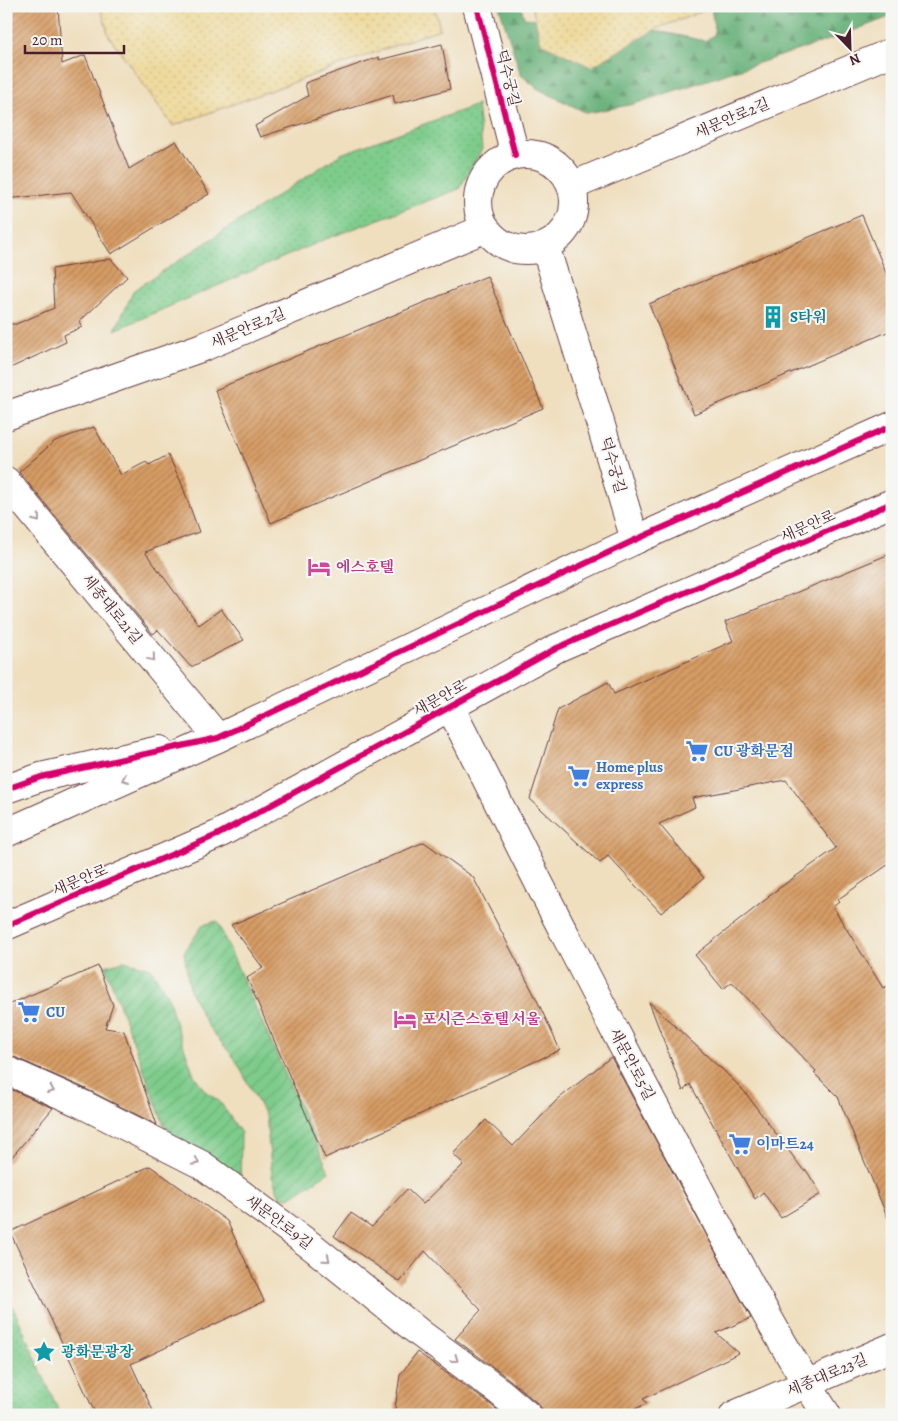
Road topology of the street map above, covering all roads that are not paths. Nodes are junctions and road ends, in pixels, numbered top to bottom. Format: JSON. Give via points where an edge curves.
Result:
{"nodes":[{"id":1,"x":477,"y":6,"type":"edge"},
{"id":2,"x":892,"y":52,"type":"edge"},
{"id":3,"x":515,"y":155,"type":"junction"},
{"id":4,"x":572,"y":186,"type":"junction"},
{"id":5,"x":486,"y":228,"type":"junction"},
{"id":6,"x":545,"y":246,"type":"junction"},
{"id":7,"x":6,"y":416,"type":"edge"},
{"id":8,"x":892,"y":426,"type":"edge"},
{"id":9,"x":6,"y":481,"type":"edge"},
{"id":10,"x":892,"y":503,"type":"edge"},
{"id":11,"x":635,"y":540,"type":"junction"},
{"id":12,"x":450,"y":707,"type":"junction"},
{"id":13,"x":218,"y":738,"type":"junction"},
{"id":14,"x":6,"y":789,"type":"edge"},
{"id":15,"x":6,"y":833,"type":"edge"},
{"id":16,"x":6,"y":926,"type":"edge"},
{"id":17,"x":6,"y":1070,"type":"edge"},
{"id":18,"x":892,"y":1347,"type":"edge"},
{"id":19,"x":806,"y":1384,"type":"junction"},
{"id":20,"x":527,"y":1415,"type":"edge"},
{"id":21,"x":734,"y":1415,"type":"edge"},
{"id":22,"x":827,"y":1415,"type":"edge"}],
"edges":[{"from":1,"to":3,"type":"street","name":"덕수궁길"},
{"from":2,"to":4,"type":"street","name":"새문안로2길"},
{"from":3,"to":4,"type":"street","via":[[540,156],[555,163]]},
{"from":3,"to":5,"type":"street","via":[[493,166],[483,180],[478,196],[479,213]]},
{"from":4,"to":6,"type":"street","via":[[573,214],[567,228]]},
{"from":5,"to":6,"type":"street","via":[[497,240],[512,248],[529,250]]},
{"from":5,"to":7,"type":"street","name":"새문안로2길","via":[[203,347]]},
{"from":6,"to":11,"type":"street","name":"덕수궁길"},
{"from":8,"to":11,"type":"street"},
{"from":9,"to":13,"type":"street","name":"세종대로21길","one_way":true},
{"from":10,"to":12,"type":"street","name":"새문안로","via":[[557,648]]},
{"from":11,"to":13,"type":"street"},
{"from":12,"to":16,"type":"street","name":"새문안로","via":[[217,835]]},
{"from":12,"to":19,"type":"street","name":"새문안로5길","via":[[630,1059]]},
{"from":13,"to":14,"type":"street","via":[[41,777]]},
{"from":13,"to":15,"type":"street","one_way":true},
{"from":17,"to":20,"type":"street","name":"새문안로9길","one_way":true,"via":[[202,1166],[314,1248]]},
{"from":18,"to":19,"type":"street","name":"세종대로23길"},
{"from":19,"to":21,"type":"street","name":"세종대로23길"},
{"from":19,"to":22,"type":"street","name":"새문안로5길"}]}
